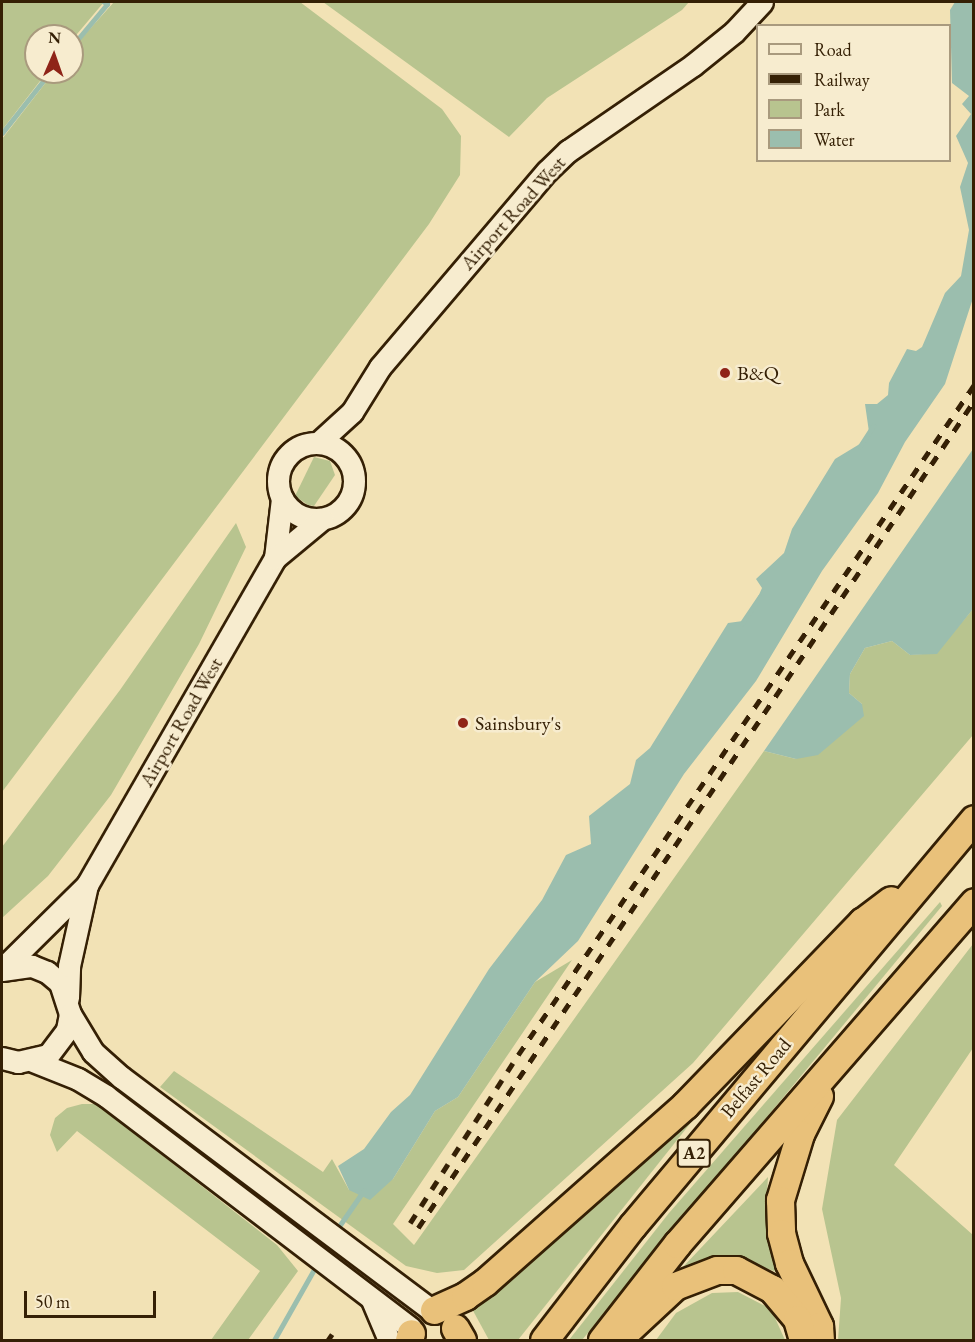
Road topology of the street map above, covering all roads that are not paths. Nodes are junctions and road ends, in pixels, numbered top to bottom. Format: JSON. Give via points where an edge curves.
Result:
{"nodes":[{"id":1,"x":762,"y":2,"type":"edge"},
{"id":2,"x":352,"y":412,"type":"junction"},
{"id":3,"x":318,"y":443,"type":"junction"},
{"id":4,"x":349,"y":462,"type":"junction"},
{"id":5,"x":282,"y":498,"type":"junction"},
{"id":6,"x":322,"y":519,"type":"junction"},
{"id":7,"x":275,"y":558,"type":"junction"},
{"id":8,"x":974,"y":819,"type":"edge"},
{"id":9,"x":933,"y":868,"type":"junction"},
{"id":10,"x":87,"y":885,"type":"junction"},
{"id":11,"x":974,"y":902,"type":"edge"},
{"id":12,"x":2,"y":969,"type":"edge"},
{"id":13,"x":69,"y":1006,"type":"junction"},
{"id":14,"x":843,"y":1053,"type":"junction"},
{"id":15,"x":14,"y":1061,"type":"edge"},
{"id":16,"x":433,"y":1310,"type":"junction"},
{"id":17,"x":457,"y":1336,"type":"edge"},
{"id":18,"x":407,"y":1337,"type":"edge"},
{"id":19,"x":544,"y":1341,"type":"edge"},
{"id":20,"x":602,"y":1341,"type":"edge"},
{"id":21,"x":616,"y":1341,"type":"edge"},
{"id":22,"x":803,"y":1341,"type":"edge"},
{"id":23,"x":820,"y":1341,"type":"edge"}],
"edges":[{"from":1,"to":2,"type":"street","name":"Airport Road West","via":[[734,32],[693,65],[568,151],[547,171],[380,367]]},
{"from":2,"to":3,"type":"street","name":"Airport Road West"},
{"from":2,"to":4,"type":"street","name":"Airport Road West"},
{"from":3,"to":4,"type":"street","via":[[330,446]]},
{"from":3,"to":5,"type":"street","via":[[293,451],[284,461],[278,486]]},
{"from":4,"to":6,"type":"street","via":[[354,480],[349,500],[333,516]]},
{"from":5,"to":6,"type":"street","via":[[299,515]]},
{"from":5,"to":7,"type":"street","name":"Airport Road West"},
{"from":6,"to":7,"type":"street","name":"Airport Road West"},
{"from":7,"to":10,"type":"street","name":"Airport Road West"},
{"from":8,"to":9,"type":"highway","name":"Belfast Road","number":"A2"},
{"from":9,"to":16,"type":"highway","via":[[862,922],[685,1105],[485,1282]]},
{"from":9,"to":19,"type":"highway","name":"Belfast Road","number":"A2","via":[[633,1225]]},
{"from":10,"to":12,"type":"street","name":"Airport Road West"},
{"from":10,"to":13,"type":"street","name":"Airport Road West","via":[[69,966]]},
{"from":11,"to":14,"type":"highway","number":"A2"},
{"from":12,"to":13,"type":"street","via":[[32,966],[47,972]]},
{"from":13,"to":15,"type":"street","via":[[59,1044]]},
{"from":13,"to":16,"type":"street","via":[[93,1052],[121,1077]]},
{"from":14,"to":20,"type":"highway","number":"A2","via":[[677,1244]]},
{"from":14,"to":23,"type":"highway","via":[[800,1134],[780,1200],[781,1233],[789,1263],[819,1326]]},
{"from":15,"to":18,"type":"street","via":[[106,1096],[330,1262],[368,1293]]},
{"from":16,"to":17,"type":"street","via":[[448,1315]]},
{"from":16,"to":18,"type":"street","via":[[416,1318]]},
{"from":21,"to":22,"type":"highway","via":[[675,1286],[717,1270],[736,1270],[772,1289],[797,1319]]}]}
